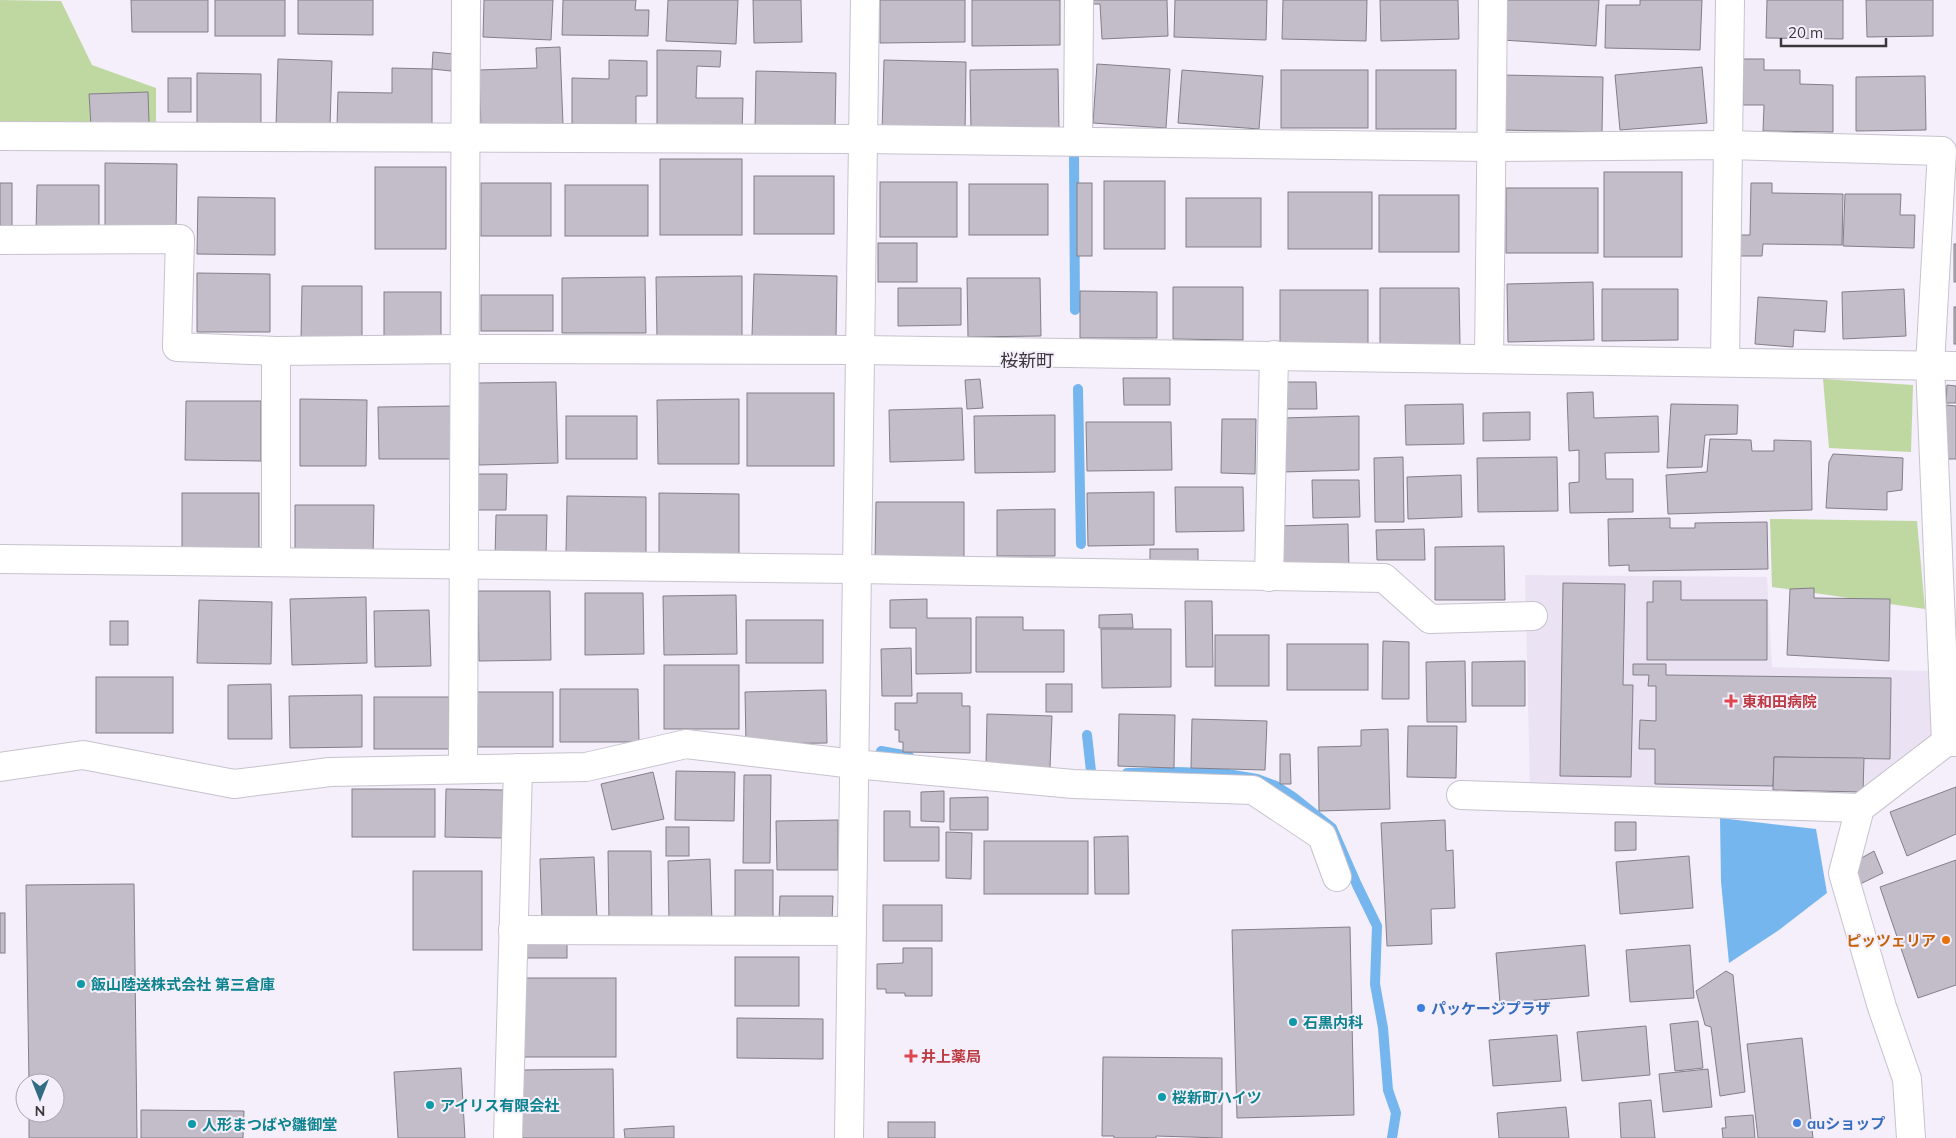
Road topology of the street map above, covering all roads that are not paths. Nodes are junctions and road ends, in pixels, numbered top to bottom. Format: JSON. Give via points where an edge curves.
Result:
{"nodes":[{"id":1,"x":466,"y":0,"type":"edge"},
{"id":2,"x":865,"y":0,"type":"edge"},
{"id":3,"x":1079,"y":0,"type":"edge"},
{"id":4,"x":1493,"y":0,"type":"edge"},
{"id":5,"x":1730,"y":0,"type":"edge"},
{"id":6,"x":0,"y":136,"type":"edge"},
{"id":7,"x":466,"y":139,"type":"junction"},
{"id":8,"x":863,"y":139,"type":"junction"},
{"id":9,"x":1078,"y":141,"type":"junction"},
{"id":10,"x":1728,"y":145,"type":"junction"},
{"id":11,"x":1491,"y":146,"type":"junction"},
{"id":12,"x":0,"y":240,"type":"edge"},
{"id":13,"x":465,"y":348,"type":"junction"},
{"id":14,"x":860,"y":350,"type":"junction"},
{"id":15,"x":276,"y":351,"type":"junction"},
{"id":16,"x":1274,"y":356,"type":"junction"},
{"id":17,"x":1489,"y":359,"type":"junction"},
{"id":18,"x":1725,"y":362,"type":"junction"},
{"id":19,"x":1943,"y":366,"type":"edge"},
{"id":20,"x":1947,"y":554,"type":"edge"},
{"id":21,"x":0,"y":559,"type":"edge"},
{"id":22,"x":276,"y":562,"type":"junction"},
{"id":23,"x":464,"y":564,"type":"junction"},
{"id":24,"x":857,"y":568,"type":"junction"},
{"id":25,"x":1269,"y":577,"type":"junction"},
{"id":26,"x":1532,"y":616,"type":"dead end"},
{"id":27,"x":1951,"y":742,"type":"edge"},
{"id":28,"x":854,"y":764,"type":"junction"},
{"id":29,"x":0,"y":767,"type":"edge"},
{"id":30,"x":518,"y":768,"type":"junction"},
{"id":31,"x":463,"y":769,"type":"junction"},
{"id":32,"x":1461,"y":795,"type":"dead end"},
{"id":33,"x":1860,"y":808,"type":"junction"},
{"id":34,"x":1337,"y":877,"type":"dead end"},
{"id":35,"x":513,"y":930,"type":"junction"},
{"id":36,"x":852,"y":931,"type":"junction"},
{"id":37,"x":508,"y":1138,"type":"edge"},
{"id":38,"x":849,"y":1138,"type":"edge"},
{"id":39,"x":1911,"y":1138,"type":"edge"}],
"edges":[{"from":1,"to":7,"type":"street"},
{"from":2,"to":8,"type":"street"},
{"from":3,"to":9,"type":"street"},
{"from":4,"to":11,"type":"street"},
{"from":5,"to":10,"type":"street"},
{"from":6,"to":7,"type":"street"},
{"from":7,"to":8,"type":"street"},
{"from":7,"to":13,"type":"street"},
{"from":8,"to":9,"type":"street"},
{"from":8,"to":14,"type":"street"},
{"from":9,"to":11,"type":"street"},
{"from":10,"to":11,"type":"street"},
{"from":10,"to":18,"type":"street"},
{"from":10,"to":19,"type":"street","via":[[1942,151]]},
{"from":11,"to":17,"type":"street"},
{"from":12,"to":15,"type":"street","via":[[180,239],[177,347]]},
{"from":13,"to":14,"type":"street"},
{"from":13,"to":15,"type":"street"},
{"from":13,"to":23,"type":"street"},
{"from":14,"to":16,"type":"street"},
{"from":14,"to":24,"type":"street"},
{"from":15,"to":22,"type":"street"},
{"from":16,"to":17,"type":"street"},
{"from":16,"to":25,"type":"street"},
{"from":17,"to":18,"type":"street"},
{"from":18,"to":19,"type":"street"},
{"from":19,"to":20,"type":"street"},
{"from":20,"to":27,"type":"street"},
{"from":21,"to":22,"type":"street"},
{"from":22,"to":23,"type":"street"},
{"from":23,"to":24,"type":"street"},
{"from":23,"to":31,"type":"street"},
{"from":24,"to":25,"type":"street"},
{"from":24,"to":28,"type":"street"},
{"from":25,"to":26,"type":"street","via":[[1384,578],[1430,619]]},
{"from":27,"to":33,"type":"street"},
{"from":28,"to":30,"type":"street","via":[[686,744],[586,767]]},
{"from":28,"to":34,"type":"street","via":[[1073,784],[1253,790],[1322,836]]},
{"from":28,"to":36,"type":"street"},
{"from":29,"to":31,"type":"street","via":[[83,756],[234,784],[330,772]]},
{"from":30,"to":31,"type":"street"},
{"from":30,"to":35,"type":"street"},
{"from":32,"to":33,"type":"street"},
{"from":33,"to":39,"type":"street","via":[[1843,873],[1882,1007],[1907,1079]]},
{"from":35,"to":36,"type":"street"},
{"from":35,"to":37,"type":"street"},
{"from":36,"to":38,"type":"street"}]}
